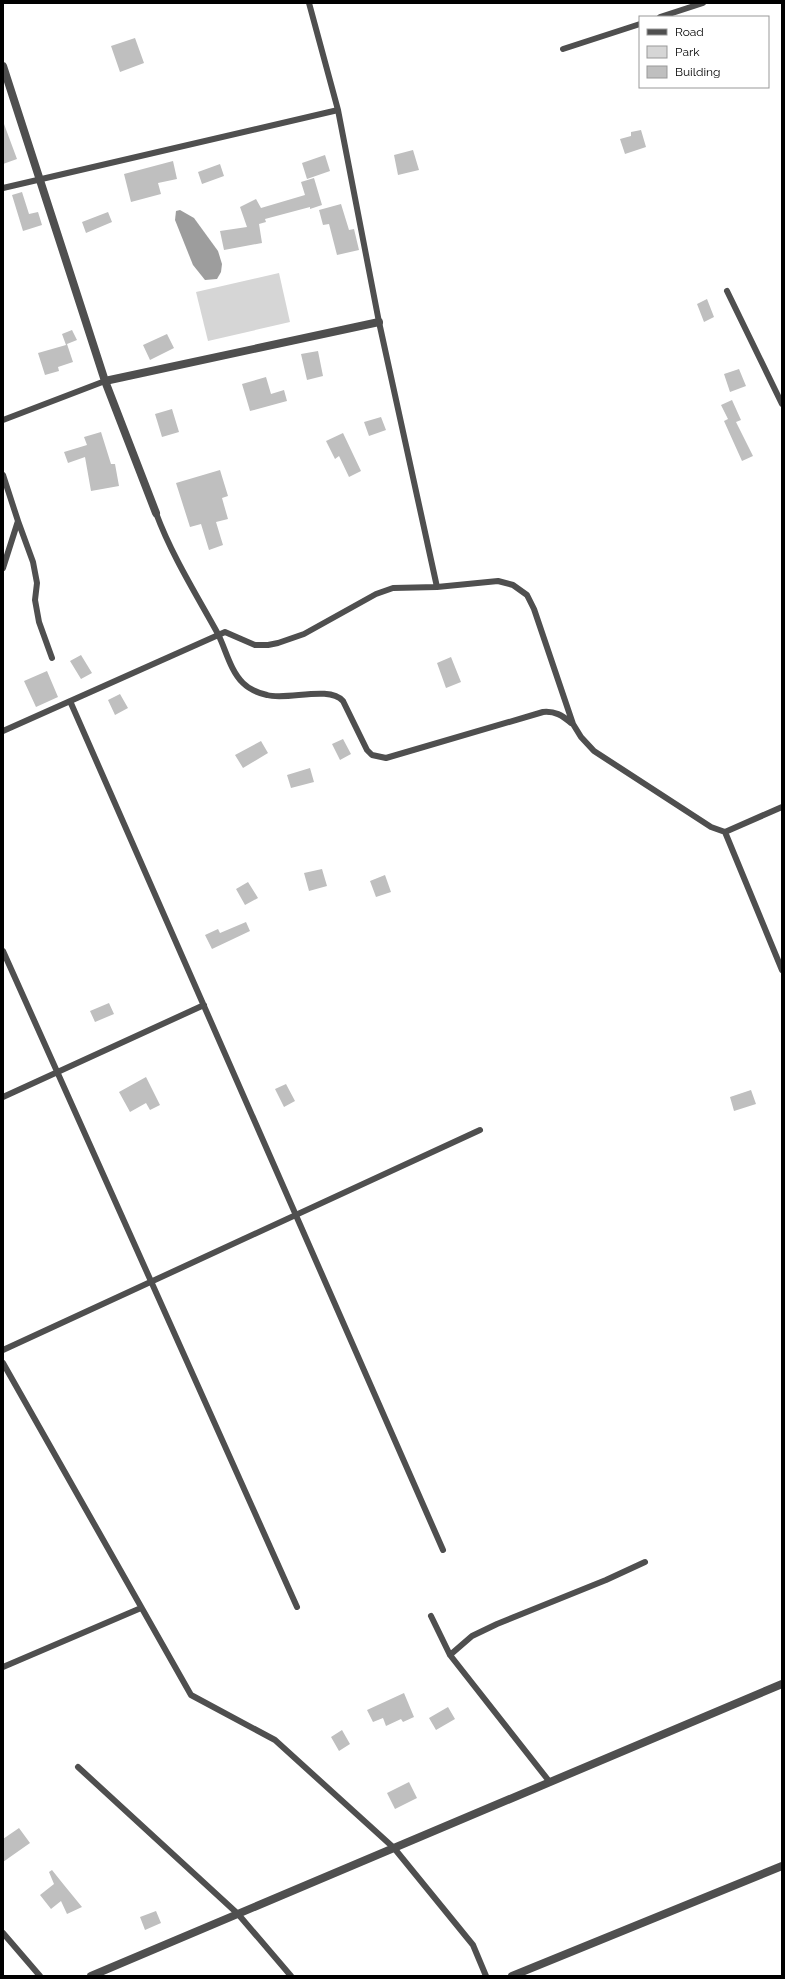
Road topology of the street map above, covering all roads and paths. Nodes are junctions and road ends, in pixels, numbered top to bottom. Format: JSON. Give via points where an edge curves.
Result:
{"nodes":[{"id":1,"x":309,"y":3,"type":"edge"},
{"id":2,"x":703,"y":3,"type":"edge"},
{"id":3,"x":663,"y":16,"type":"edge"},
{"id":4,"x":639,"y":24,"type":"edge"},
{"id":5,"x":563,"y":49,"type":"dead end"},
{"id":6,"x":3,"y":66,"type":"edge"},
{"id":7,"x":338,"y":110,"type":"junction"},
{"id":8,"x":40,"y":180,"type":"junction"},
{"id":9,"x":3,"y":188,"type":"edge"},
{"id":10,"x":727,"y":291,"type":"dead end"},
{"id":11,"x":379,"y":322,"type":"junction"},
{"id":12,"x":105,"y":381,"type":"junction"},
{"id":13,"x":782,"y":404,"type":"edge"},
{"id":14,"x":3,"y":420,"type":"edge"},
{"id":15,"x":3,"y":475,"type":"edge"},
{"id":16,"x":156,"y":513,"type":"joint"},
{"id":17,"x":18,"y":521,"type":"junction"},
{"id":18,"x":3,"y":568,"type":"edge"},
{"id":19,"x":437,"y":587,"type":"junction"},
{"id":20,"x":218,"y":635,"type":"junction"},
{"id":21,"x":52,"y":658,"type":"dead end"},
{"id":22,"x":70,"y":701,"type":"junction"},
{"id":23,"x":572,"y":724,"type":"junction"},
{"id":24,"x":3,"y":731,"type":"edge"},
{"id":25,"x":782,"y":808,"type":"edge"},
{"id":26,"x":725,"y":832,"type":"junction"},
{"id":27,"x":3,"y":951,"type":"edge"},
{"id":28,"x":782,"y":970,"type":"edge"},
{"id":29,"x":204,"y":1004,"type":"junction"},
{"id":30,"x":57,"y":1072,"type":"junction"},
{"id":31,"x":3,"y":1097,"type":"edge"},
{"id":32,"x":480,"y":1130,"type":"dead end"},
{"id":33,"x":297,"y":1215,"type":"junction"},
{"id":34,"x":151,"y":1282,"type":"junction"},
{"id":35,"x":3,"y":1350,"type":"edge"},
{"id":36,"x":3,"y":1363,"type":"edge"},
{"id":37,"x":443,"y":1550,"type":"dead end"},
{"id":38,"x":645,"y":1562,"type":"dead end"},
{"id":39,"x":297,"y":1607,"type":"dead end"},
{"id":40,"x":140,"y":1608,"type":"junction"},
{"id":41,"x":431,"y":1616,"type":"dead end"},
{"id":42,"x":450,"y":1655,"type":"junction"},
{"id":43,"x":3,"y":1668,"type":"edge"},
{"id":44,"x":782,"y":1684,"type":"edge"},
{"id":45,"x":78,"y":1767,"type":"dead end"},
{"id":46,"x":550,"y":1781,"type":"junction"},
{"id":47,"x":394,"y":1848,"type":"junction"},
{"id":48,"x":782,"y":1866,"type":"edge"},
{"id":49,"x":238,"y":1914,"type":"junction"},
{"id":50,"x":3,"y":1933,"type":"edge"},
{"id":51,"x":40,"y":1976,"type":"edge"},
{"id":52,"x":92,"y":1976,"type":"edge"},
{"id":53,"x":291,"y":1976,"type":"edge"},
{"id":54,"x":486,"y":1976,"type":"edge"},
{"id":55,"x":512,"y":1976,"type":"edge"}],
"edges":[{"from":1,"to":7,"type":"lane"},
{"from":2,"to":3,"type":"lane"},
{"from":4,"to":5,"type":"lane"},
{"from":6,"to":8,"type":"street"},
{"from":7,"to":8,"type":"lane"},
{"from":7,"to":11,"type":"lane"},
{"from":8,"to":9,"type":"lane"},
{"from":8,"to":12,"type":"street"},
{"from":10,"to":13,"type":"lane"},
{"from":11,"to":12,"type":"street"},
{"from":11,"to":19,"type":"lane"},
{"from":12,"to":14,"type":"lane"},
{"from":12,"to":16,"type":"street"},
{"from":15,"to":17,"type":"lane"},
{"from":16,"to":20,"type":"lane","via":[[178,565]]},
{"from":17,"to":18,"type":"lane"},
{"from":17,"to":21,"type":"lane","via":[[33,562],[37,583],[34,600]]},
{"from":19,"to":20,"type":"lane","via":[[393,588],[376,594],[304,634],[268,645],[255,645],[225,632]]},
{"from":19,"to":23,"type":"lane","via":[[498,581],[513,585],[527,595]]},
{"from":20,"to":22,"type":"lane"},
{"from":20,"to":23,"type":"lane","via":[[236,674],[254,691],[278,697],[324,694],[340,697],[367,750],[378,758],[386,758],[542,712],[552,711],[562,715]]},
{"from":22,"to":24,"type":"lane"},
{"from":22,"to":29,"type":"lane"},
{"from":23,"to":26,"type":"lane","via":[[594,751],[711,827]]},
{"from":25,"to":26,"type":"lane"},
{"from":26,"to":28,"type":"lane"},
{"from":27,"to":30,"type":"lane"},
{"from":29,"to":30,"type":"lane"},
{"from":29,"to":33,"type":"lane"},
{"from":30,"to":31,"type":"lane"},
{"from":30,"to":34,"type":"lane"},
{"from":32,"to":33,"type":"lane"},
{"from":33,"to":34,"type":"lane"},
{"from":33,"to":37,"type":"lane"},
{"from":34,"to":35,"type":"lane"},
{"from":34,"to":39,"type":"lane"},
{"from":36,"to":40,"type":"lane"},
{"from":38,"to":42,"type":"lane","via":[[497,1624],[472,1636]]},
{"from":40,"to":43,"type":"lane"},
{"from":40,"to":47,"type":"lane","via":[[191,1695],[275,1740]]},
{"from":41,"to":42,"type":"lane"},
{"from":42,"to":46,"type":"lane"},
{"from":44,"to":46,"type":"street"},
{"from":45,"to":49,"type":"lane"},
{"from":46,"to":47,"type":"street"},
{"from":47,"to":49,"type":"street"},
{"from":47,"to":54,"type":"lane","via":[[473,1945]]},
{"from":48,"to":55,"type":"street"},
{"from":49,"to":52,"type":"street"},
{"from":49,"to":53,"type":"lane"},
{"from":50,"to":51,"type":"lane"}]}
